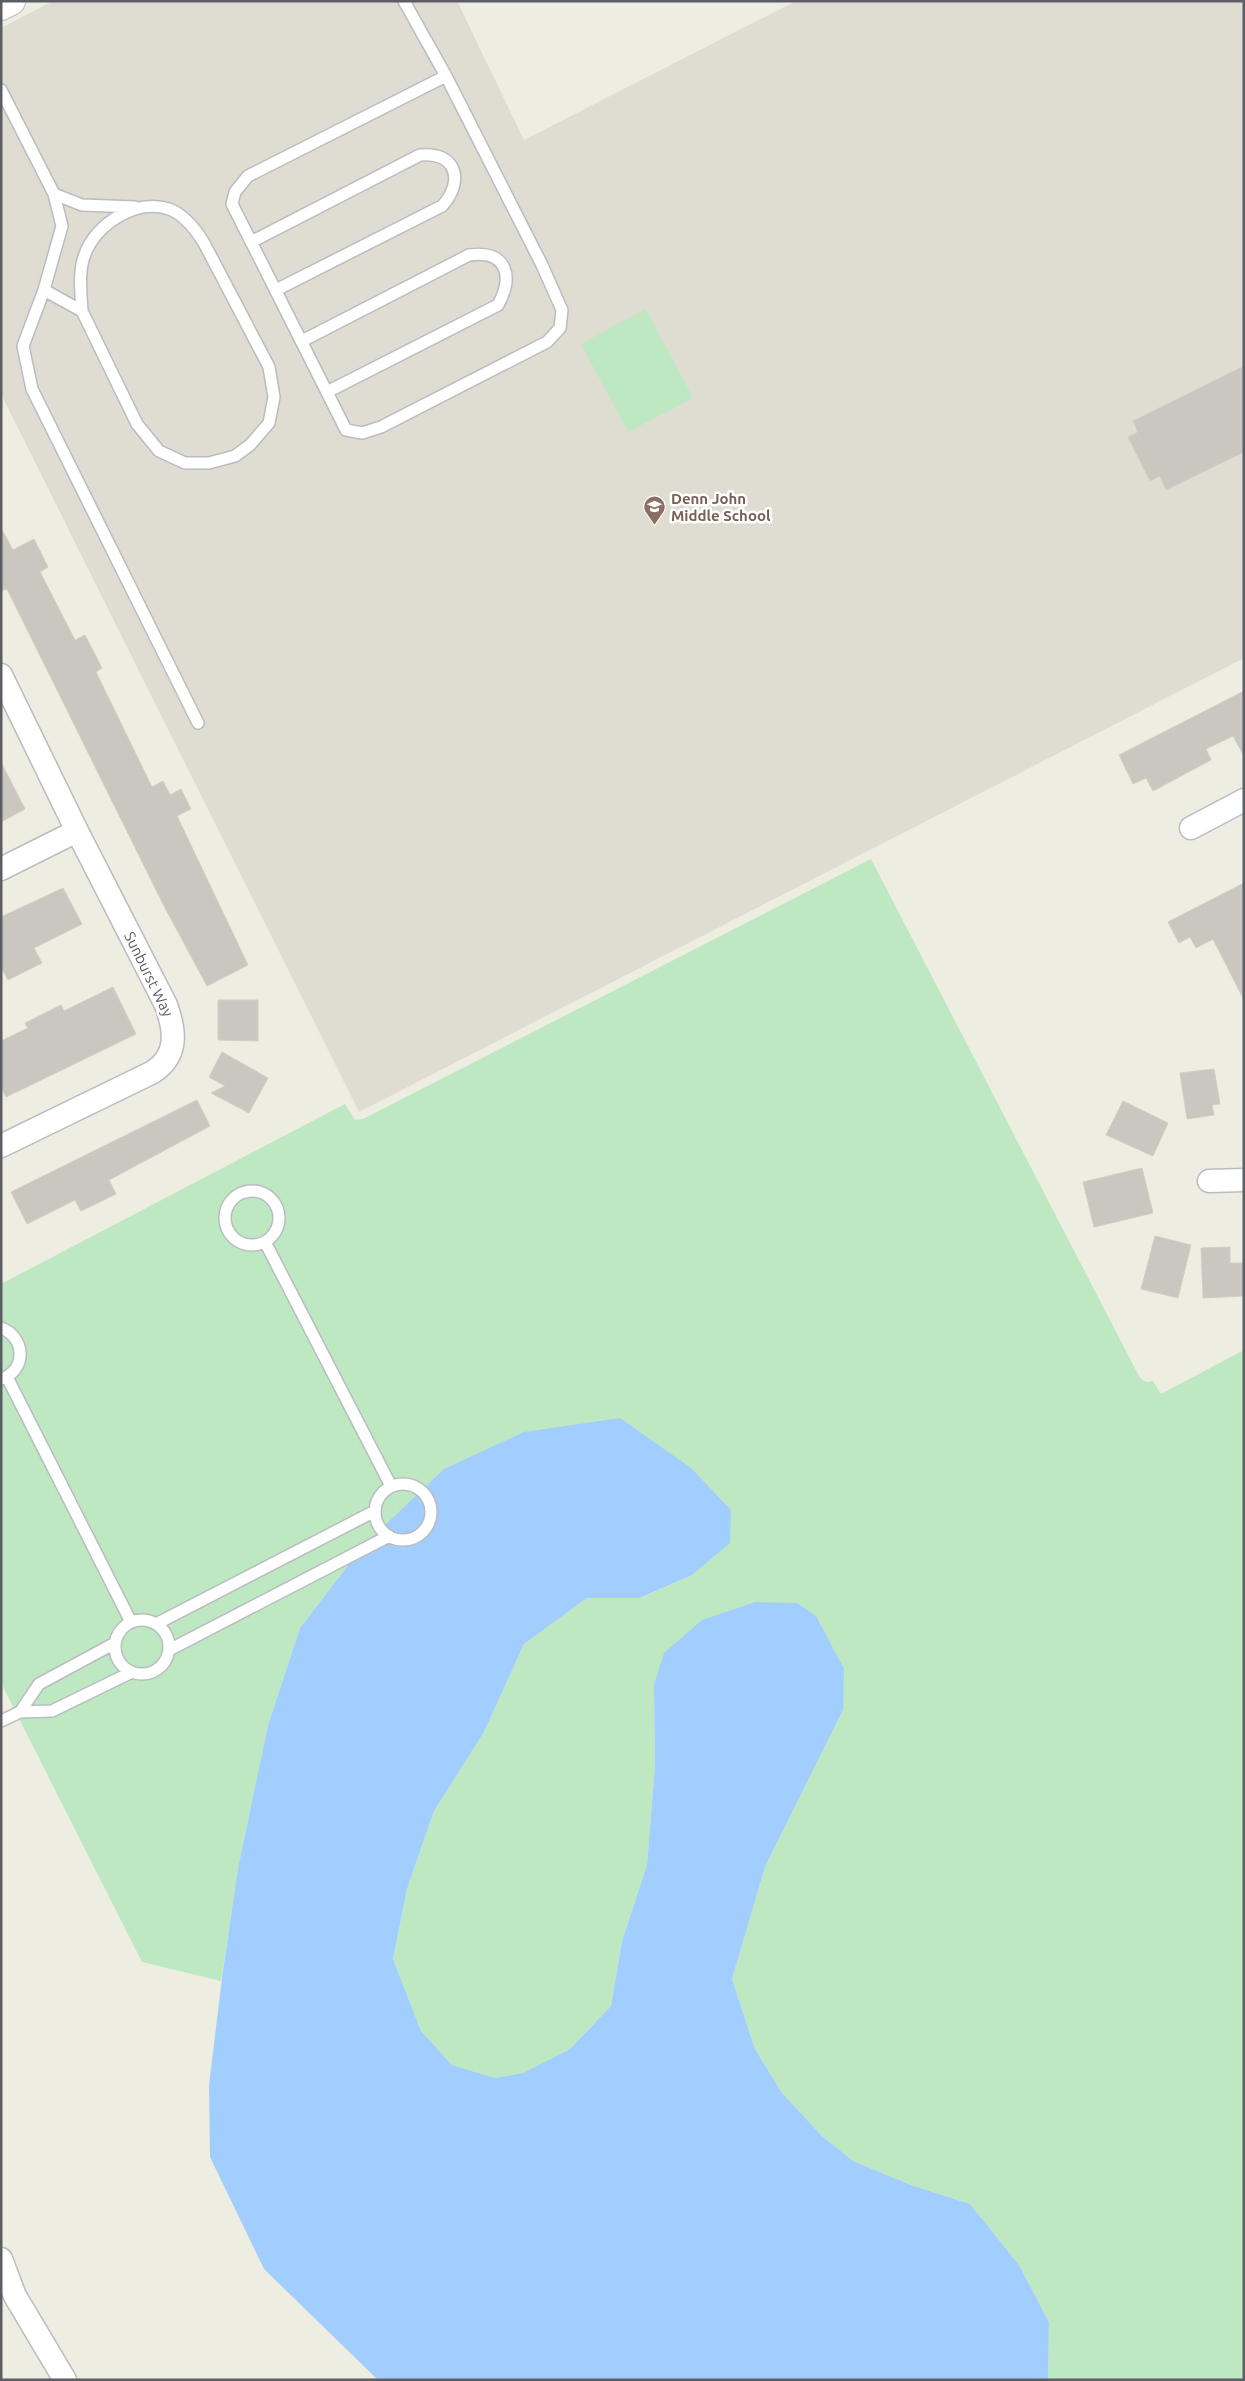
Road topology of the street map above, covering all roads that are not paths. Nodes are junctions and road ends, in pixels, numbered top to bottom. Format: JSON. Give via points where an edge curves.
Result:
{"nodes":[{"id":1,"x":11,"y":1,"type":"edge"},
{"id":2,"x":404,"y":1,"type":"edge"},
{"id":3,"x":1,"y":6,"type":"edge"},
{"id":4,"x":446,"y":76,"type":"junction"},
{"id":5,"x":1,"y":90,"type":"edge"},
{"id":6,"x":54,"y":194,"type":"junction"},
{"id":7,"x":142,"y":207,"type":"junction"},
{"id":8,"x":251,"y":242,"type":"junction"},
{"id":9,"x":44,"y":290,"type":"junction"},
{"id":10,"x":276,"y":290,"type":"junction"},
{"id":11,"x":82,"y":311,"type":"junction"},
{"id":12,"x":302,"y":341,"type":"junction"},
{"id":13,"x":327,"y":392,"type":"junction"},
{"id":14,"x":1,"y":675,"type":"edge"},
{"id":15,"x":198,"y":723,"type":"dead end"},
{"id":16,"x":1244,"y":800,"type":"edge"},
{"id":17,"x":1191,"y":828,"type":"dead end"},
{"id":18,"x":77,"y":831,"type":"junction"},
{"id":19,"x":1,"y":869,"type":"edge"},
{"id":20,"x":1,"y":1146,"type":"edge"},
{"id":21,"x":1209,"y":1180,"type":"dead end"},
{"id":22,"x":1244,"y":1180,"type":"edge"},
{"id":23,"x":265,"y":1242,"type":"junction"},
{"id":24,"x":1,"y":1328,"type":"edge"},
{"id":25,"x":4,"y":1378,"type":"edge"},
{"id":26,"x":392,"y":1486,"type":"junction"},
{"id":27,"x":375,"y":1511,"type":"junction"},
{"id":28,"x":389,"y":1536,"type":"junction"},
{"id":29,"x":131,"y":1622,"type":"junction"},
{"id":30,"x":156,"y":1624,"type":"junction"},
{"id":31,"x":116,"y":1643,"type":"junction"},
{"id":32,"x":169,"y":1650,"type":"junction"},
{"id":33,"x":132,"y":1672,"type":"junction"},
{"id":34,"x":20,"y":1712,"type":"junction"},
{"id":35,"x":1,"y":1721,"type":"edge"},
{"id":36,"x":1,"y":2259,"type":"edge"},
{"id":37,"x":65,"y":2380,"type":"edge"}],
"edges":[{"from":1,"to":3,"type":"street"},
{"from":2,"to":4,"type":"lane"},
{"from":4,"to":8,"type":"lane","via":[[248,176],[235,192],[232,204]]},
{"from":4,"to":13,"type":"lane","via":[[542,265],[562,310],[560,328],[547,342],[381,427],[362,433],[346,430]]},
{"from":5,"to":6,"type":"lane"},
{"from":6,"to":7,"type":"lane","via":[[82,204]]},
{"from":6,"to":9,"type":"lane","via":[[62,226]]},
{"from":7,"to":11,"type":"lane","via":[[121,215],[99,231],[85,254],[80,284]]},
{"from":7,"to":11,"type":"lane","via":[[169,209],[195,228],[204,243],[269,367],[274,397],[269,423],[250,445],[235,456],[210,463],[185,463],[159,451],[137,424]]},
{"from":8,"to":10,"type":"lane"},
{"from":8,"to":10,"type":"lane","via":[[420,155],[431,154],[451,166],[455,186],[442,206]]},
{"from":9,"to":11,"type":"lane"},
{"from":9,"to":15,"type":"lane","via":[[23,346],[32,390]]},
{"from":10,"to":12,"type":"lane"},
{"from":12,"to":13,"type":"lane"},
{"from":12,"to":13,"type":"lane","via":[[469,255],[487,254],[502,266],[507,286],[498,305]]},
{"from":14,"to":18,"type":"street","name":"Sunburst Way"},
{"from":16,"to":17,"type":"street"},
{"from":18,"to":19,"type":"street"},
{"from":18,"to":20,"type":"street","name":"Sunburst Way","via":[[166,1005],[174,1034],[172,1047],[168,1059],[153,1072]]},
{"from":21,"to":22,"type":"street"},
{"from":23,"to":23,"type":"lane","via":[[278,1225],[276,1206],[263,1193],[254,1191],[236,1196],[224,1218],[230,1235],[244,1245]]},
{"from":23,"to":26,"type":"lane"},
{"from":24,"to":25,"type":"lane","via":[[11,1332],[20,1347],[19,1364]]},
{"from":25,"to":29,"type":"lane"},
{"from":26,"to":27,"type":"lane","via":[[378,1498]]},
{"from":26,"to":28,"type":"lane","via":[[409,1484],[417,1488],[424,1494],[430,1512],[424,1530],[417,1536],[408,1539]]},
{"from":27,"to":28,"type":"lane","via":[[377,1524]]},
{"from":27,"to":30,"type":"lane"},
{"from":28,"to":32,"type":"lane"},
{"from":29,"to":30,"type":"lane","via":[[139,1620]]},
{"from":29,"to":31,"type":"lane","via":[[123,1627]]},
{"from":30,"to":32,"type":"lane","via":[[168,1638]]},
{"from":31,"to":33,"type":"lane","via":[[119,1661]]},
{"from":31,"to":34,"type":"lane","via":[[39,1684]]},
{"from":32,"to":33,"type":"lane","via":[[158,1669],[141,1674]]},
{"from":33,"to":34,"type":"lane","via":[[52,1711]]},
{"from":34,"to":35,"type":"lane"},
{"from":36,"to":37,"type":"street","via":[[15,2296]]}]}
